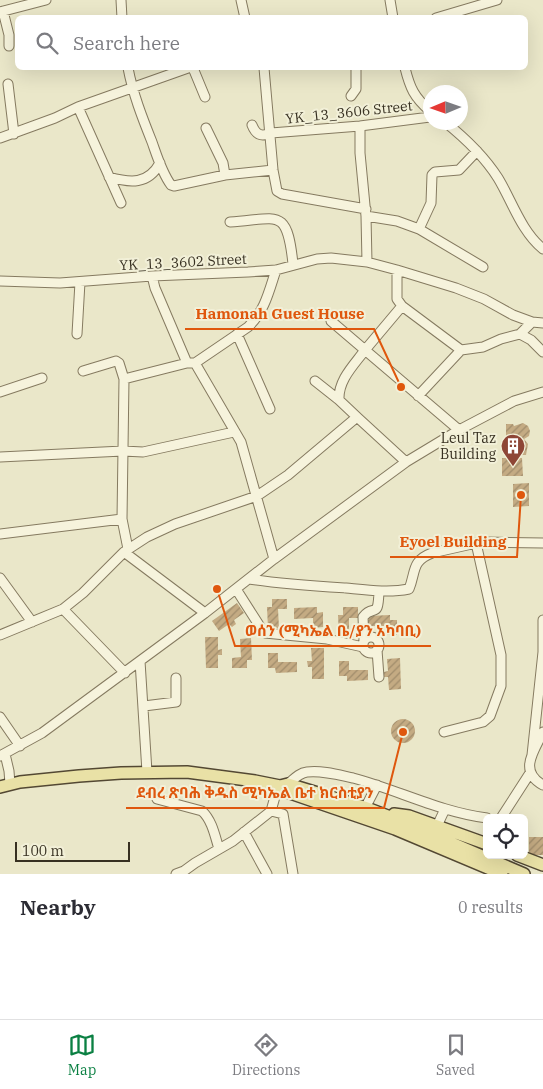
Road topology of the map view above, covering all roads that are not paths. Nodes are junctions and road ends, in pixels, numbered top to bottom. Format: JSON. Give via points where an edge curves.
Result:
{"nodes":[{"id":1,"x":46,"y":0,"type":"edge"},
{"id":2,"x":120,"y":0,"type":"edge"},
{"id":3,"x":241,"y":0,"type":"edge"},
{"id":4,"x":390,"y":0,"type":"edge"},
{"id":5,"x":497,"y":0,"type":"edge"},
{"id":6,"x":2,"y":12,"type":"edge"},
{"id":7,"x":122,"y":15,"type":"edge"},
{"id":8,"x":244,"y":15,"type":"edge"},
{"id":9,"x":392,"y":15,"type":"edge"},
{"id":10,"x":446,"y":15,"type":"edge"},
{"id":11,"x":9,"y":46,"type":"dead end"},
{"id":12,"x":128,"y":70,"type":"edge"},
{"id":13,"x":182,"y":70,"type":"edge"},
{"id":14,"x":194,"y":70,"type":"edge"},
{"id":15,"x":264,"y":70,"type":"edge"},
{"id":16,"x":356,"y":70,"type":"edge"},
{"id":17,"x":406,"y":70,"type":"edge"},
{"id":18,"x":8,"y":84,"type":"dead end"},
{"id":19,"x":132,"y":88,"type":"junction"},
{"id":20,"x":351,"y":96,"type":"dead end"},
{"id":21,"x":205,"y":97,"type":"dead end"},
{"id":22,"x":423,"y":104,"type":"edge"},
{"id":23,"x":78,"y":108,"type":"junction"},
{"id":24,"x":423,"y":118,"type":"edge"},
{"id":25,"x":252,"y":125,"type":"dead end"},
{"id":26,"x":360,"y":126,"type":"junction"},
{"id":27,"x":206,"y":128,"type":"dead end"},
{"id":28,"x":454,"y":130,"type":"edge"},
{"id":29,"x":270,"y":133,"type":"junction"},
{"id":30,"x":14,"y":134,"type":"junction"},
{"id":31,"x":0,"y":140,"type":"edge"},
{"id":32,"x":477,"y":151,"type":"junction"},
{"id":33,"x":160,"y":163,"type":"junction"},
{"id":34,"x":273,"y":170,"type":"junction"},
{"id":35,"x":224,"y":175,"type":"junction"},
{"id":36,"x":109,"y":178,"type":"junction"},
{"id":37,"x":121,"y":203,"type":"dead end"},
{"id":38,"x":366,"y":219,"type":"junction"},
{"id":39,"x":230,"y":222,"type":"dead end"},
{"id":40,"x":419,"y":229,"type":"junction"},
{"id":41,"x":543,"y":249,"type":"edge"},
{"id":42,"x":367,"y":262,"type":"junction"},
{"id":43,"x":293,"y":264,"type":"junction"},
{"id":44,"x":483,"y":267,"type":"dead end"},
{"id":45,"x":276,"y":270,"type":"junction"},
{"id":46,"x":397,"y":270,"type":"junction"},
{"id":47,"x":152,"y":276,"type":"junction"},
{"id":48,"x":0,"y":281,"type":"edge"},
{"id":49,"x":80,"y":282,"type":"junction"},
{"id":50,"x":402,"y":306,"type":"junction"},
{"id":51,"x":331,"y":321,"type":"dead end"},
{"id":52,"x":532,"y":322,"type":"junction"},
{"id":53,"x":543,"y":323,"type":"edge"},
{"id":54,"x":77,"y":334,"type":"dead end"},
{"id":55,"x":237,"y":334,"type":"junction"},
{"id":56,"x":520,"y":334,"type":"junction"},
{"id":57,"x":365,"y":350,"type":"junction"},
{"id":58,"x":461,"y":350,"type":"junction"},
{"id":59,"x":543,"y":352,"type":"edge"},
{"id":60,"x":191,"y":363,"type":"junction"},
{"id":61,"x":83,"y":371,"type":"dead end"},
{"id":62,"x":42,"y":378,"type":"dead end"},
{"id":63,"x":124,"y":379,"type":"junction"},
{"id":64,"x":315,"y":381,"type":"dead end"},
{"id":65,"x":0,"y":392,"type":"edge"},
{"id":66,"x":543,"y":392,"type":"edge"},
{"id":67,"x":418,"y":396,"type":"junction"},
{"id":68,"x":339,"y":400,"type":"junction"},
{"id":69,"x":270,"y":409,"type":"dead end"},
{"id":70,"x":356,"y":417,"type":"junction"},
{"id":71,"x":459,"y":430,"type":"junction"},
{"id":72,"x":234,"y":432,"type":"junction"},
{"id":73,"x":123,"y":451,"type":"junction"},
{"id":74,"x":0,"y":456,"type":"edge"},
{"id":75,"x":406,"y":462,"type":"junction"},
{"id":76,"x":257,"y":496,"type":"junction"},
{"id":77,"x":122,"y":519,"type":"junction"},
{"id":78,"x":0,"y":534,"type":"edge"},
{"id":79,"x":476,"y":543,"type":"junction"},
{"id":80,"x":543,"y":543,"type":"edge"},
{"id":81,"x":126,"y":550,"type":"junction"},
{"id":82,"x":274,"y":559,"type":"junction"},
{"id":83,"x":0,"y":578,"type":"edge"},
{"id":84,"x":249,"y":578,"type":"junction"},
{"id":85,"x":236,"y":589,"type":"junction"},
{"id":86,"x":379,"y":591,"type":"junction"},
{"id":87,"x":63,"y":609,"type":"junction"},
{"id":88,"x":205,"y":613,"type":"junction"},
{"id":89,"x":543,"y":620,"type":"edge"},
{"id":90,"x":32,"y":622,"type":"junction"},
{"id":91,"x":0,"y":635,"type":"edge"},
{"id":92,"x":364,"y":644,"type":"junction"},
{"id":93,"x":140,"y":661,"type":"junction"},
{"id":94,"x":125,"y":673,"type":"junction"},
{"id":95,"x":176,"y":678,"type":"dead end"},
{"id":96,"x":378,"y":678,"type":"dead end"},
{"id":97,"x":144,"y":706,"type":"junction"},
{"id":98,"x":0,"y":717,"type":"edge"},
{"id":99,"x":444,"y":732,"type":"dead end"},
{"id":100,"x":543,"y":732,"type":"edge"},
{"id":101,"x":20,"y":746,"type":"junction"},
{"id":102,"x":2,"y":755,"type":"edge"},
{"id":103,"x":532,"y":755,"type":"junction"},
{"id":104,"x":147,"y":772,"type":"junction"},
{"id":105,"x":530,"y":773,"type":"junction"},
{"id":106,"x":282,"y":785,"type":"junction"},
{"id":107,"x":377,"y":785,"type":"junction"},
{"id":108,"x":543,"y":785,"type":"edge"},
{"id":109,"x":5,"y":786,"type":"edge"},
{"id":110,"x":157,"y":799,"type":"dead end"},
{"id":111,"x":445,"y":809,"type":"junction"},
{"id":112,"x":271,"y":811,"type":"junction"},
{"id":113,"x":363,"y":812,"type":"junction"},
{"id":114,"x":504,"y":814,"type":"edge"},
{"id":115,"x":483,"y":817,"type":"edge"},
{"id":116,"x":381,"y":819,"type":"junction"},
{"id":117,"x":397,"y":825,"type":"junction"},
{"id":118,"x":438,"y":826,"type":"junction"},
{"id":119,"x":244,"y":832,"type":"junction"},
{"id":120,"x":483,"y":843,"type":"edge"},
{"id":121,"x":218,"y":849,"type":"junction"},
{"id":122,"x":528,"y":859,"type":"edge"},
{"id":123,"x":543,"y":864,"type":"edge"},
{"id":124,"x":176,"y":874,"type":"edge"},
{"id":125,"x":266,"y":874,"type":"edge"},
{"id":126,"x":293,"y":874,"type":"edge"},
{"id":127,"x":486,"y":874,"type":"edge"},
{"id":128,"x":502,"y":874,"type":"edge"},
{"id":129,"x":524,"y":874,"type":"edge"}],
"edges":[{"from":1,"to":6,"type":"street"},
{"from":2,"to":7,"type":"street"},
{"from":3,"to":8,"type":"street"},
{"from":4,"to":9,"type":"street"},
{"from":5,"to":10,"type":"street"},
{"from":6,"to":11,"type":"street"},
{"from":12,"to":19,"type":"street"},
{"from":13,"to":19,"type":"street"},
{"from":14,"to":21,"type":"street"},
{"from":15,"to":29,"type":"street"},
{"from":16,"to":20,"type":"street","via":[[356,89]]},
{"from":17,"to":22,"type":"street","via":[[410,88]]},
{"from":18,"to":30,"type":"street"},
{"from":19,"to":23,"type":"street"},
{"from":19,"to":33,"type":"street"},
{"from":23,"to":30,"type":"street"},
{"from":23,"to":36,"type":"street"},
{"from":24,"to":26,"type":"street","name":"YK_13_3606 Street"},
{"from":25,"to":29,"type":"street","via":[[259,135]]},
{"from":26,"to":29,"type":"street","name":"YK_13_3606 Street"},
{"from":26,"to":38,"type":"street"},
{"from":27,"to":35,"type":"street","via":[[223,163]]},
{"from":28,"to":32,"type":"street"},
{"from":29,"to":34,"type":"street"},
{"from":30,"to":31,"type":"street"},
{"from":32,"to":40,"type":"street","via":[[460,170],[432,174],[431,203]]},
{"from":32,"to":41,"type":"street","via":[[496,176],[530,236]]},
{"from":33,"to":35,"type":"street","via":[[174,186]]},
{"from":33,"to":36,"type":"street","via":[[151,174],[137,181]]},
{"from":34,"to":35,"type":"street"},
{"from":34,"to":38,"type":"street","via":[[277,191],[282,194]]},
{"from":36,"to":37,"type":"street"},
{"from":38,"to":40,"type":"street","via":[[397,221]]},
{"from":38,"to":42,"type":"street"},
{"from":39,"to":43,"type":"street","via":[[267,217],[280,221],[289,235]]},
{"from":40,"to":44,"type":"street"},
{"from":42,"to":43,"type":"street","name":"YK_13_3602 Street","via":[[317,259]]},
{"from":42,"to":46,"type":"street","name":"YK_13_3602 Street"},
{"from":43,"to":45,"type":"street","name":"YK_13_3602 Street"},
{"from":45,"to":47,"type":"street","name":"YK_13_3602 Street"},
{"from":45,"to":55,"type":"street","via":[[256,320]]},
{"from":46,"to":50,"type":"street","via":[[397,299]]},
{"from":46,"to":52,"type":"street","name":"YK_13_3602 Street","via":[[456,288]]},
{"from":47,"to":49,"type":"street","name":"YK_13_3602 Street"},
{"from":47,"to":60,"type":"street","via":[[154,288]]},
{"from":48,"to":49,"type":"street","name":"YK_13_3602 Street"},
{"from":49,"to":54,"type":"street"},
{"from":50,"to":57,"type":"street"},
{"from":50,"to":58,"type":"street"},
{"from":51,"to":57,"type":"street"},
{"from":52,"to":53,"type":"street","name":"YK_13_3602 Street"},
{"from":52,"to":56,"type":"street"},
{"from":55,"to":60,"type":"street"},
{"from":55,"to":69,"type":"street"},
{"from":56,"to":58,"type":"street","via":[[501,338],[483,347]]},
{"from":56,"to":59,"type":"street"},
{"from":57,"to":67,"type":"street"},
{"from":57,"to":68,"type":"street","via":[[344,378]]},
{"from":58,"to":67,"type":"street"},
{"from":60,"to":63,"type":"street"},
{"from":60,"to":72,"type":"street"},
{"from":61,"to":63,"type":"street","via":[[116,361]]},
{"from":62,"to":65,"type":"street"},
{"from":63,"to":73,"type":"street"},
{"from":64,"to":68,"type":"street"},
{"from":66,"to":71,"type":"street","via":[[514,401]]},
{"from":67,"to":71,"type":"street"},
{"from":68,"to":70,"type":"street"},
{"from":70,"to":75,"type":"street"},
{"from":70,"to":76,"type":"street","via":[[288,475]]},
{"from":71,"to":75,"type":"street"},
{"from":72,"to":73,"type":"street","via":[[143,452]]},
{"from":72,"to":76,"type":"street"},
{"from":73,"to":74,"type":"street"},
{"from":73,"to":77,"type":"street"},
{"from":75,"to":82,"type":"street"},
{"from":76,"to":81,"type":"street","via":[[175,524]]},
{"from":76,"to":82,"type":"street"},
{"from":77,"to":78,"type":"street"},
{"from":77,"to":81,"type":"street"},
{"from":79,"to":80,"type":"street"},
{"from":79,"to":86,"type":"street","via":[[426,556],[415,568],[409,590]]},
{"from":79,"to":99,"type":"street","via":[[501,655],[500,686],[490,716],[483,722]]},
{"from":81,"to":87,"type":"street"},
{"from":81,"to":88,"type":"street"},
{"from":82,"to":84,"type":"street"},
{"from":83,"to":90,"type":"street"},
{"from":84,"to":85,"type":"street"},
{"from":84,"to":86,"type":"street"},
{"from":85,"to":88,"type":"street"},
{"from":85,"to":92,"type":"street","via":[[265,633]]},
{"from":86,"to":92,"type":"street","via":[[378,608],[363,617]]},
{"from":87,"to":90,"type":"street"},
{"from":87,"to":94,"type":"street"},
{"from":88,"to":93,"type":"street"},
{"from":89,"to":103,"type":"street","via":[[543,652]]},
{"from":90,"to":91,"type":"street"},
{"from":92,"to":96,"type":"street","via":[[365,650],[371,653],[377,650]]},
{"from":93,"to":94,"type":"street"},
{"from":93,"to":97,"type":"street"},
{"from":94,"to":101,"type":"street"},
{"from":95,"to":97,"type":"street","via":[[176,702]]},
{"from":97,"to":104,"type":"street"},
{"from":98,"to":101,"type":"street"},
{"from":100,"to":103,"type":"street"},
{"from":101,"to":102,"type":"street"},
{"from":102,"to":109,"type":"street","via":[[10,771]]},
{"from":103,"to":105,"type":"street"},
{"from":104,"to":106,"type":"main road","via":[[187,772]]},
{"from":104,"to":109,"type":"main road","via":[[78,776]]},
{"from":105,"to":108,"type":"street"},
{"from":105,"to":114,"type":"street"},
{"from":106,"to":107,"type":"street","via":[[305,772],[316,771]]},
{"from":106,"to":112,"type":"street"},
{"from":106,"to":113,"type":"main road","via":[[287,792]]},
{"from":107,"to":111,"type":"street"},
{"from":107,"to":113,"type":"street"},
{"from":110,"to":121,"type":"street","via":[[202,811],[211,825]]},
{"from":111,"to":115,"type":"street"},
{"from":111,"to":118,"type":"street"},
{"from":112,"to":119,"type":"street"},
{"from":112,"to":126,"type":"street","via":[[283,814]]},
{"from":113,"to":116,"type":"main road"},
{"from":116,"to":117,"type":"main road"},
{"from":116,"to":118,"type":"main road","via":[[409,816]]},
{"from":116,"to":127,"type":"main road","via":[[390,833],[403,840]]},
{"from":117,"to":128,"type":"main road"},
{"from":117,"to":129,"type":"main road"},
{"from":118,"to":120,"type":"main road"},
{"from":119,"to":121,"type":"street"},
{"from":119,"to":125,"type":"street"},
{"from":121,"to":124,"type":"street"},
{"from":122,"to":123,"type":"main road"}]}
